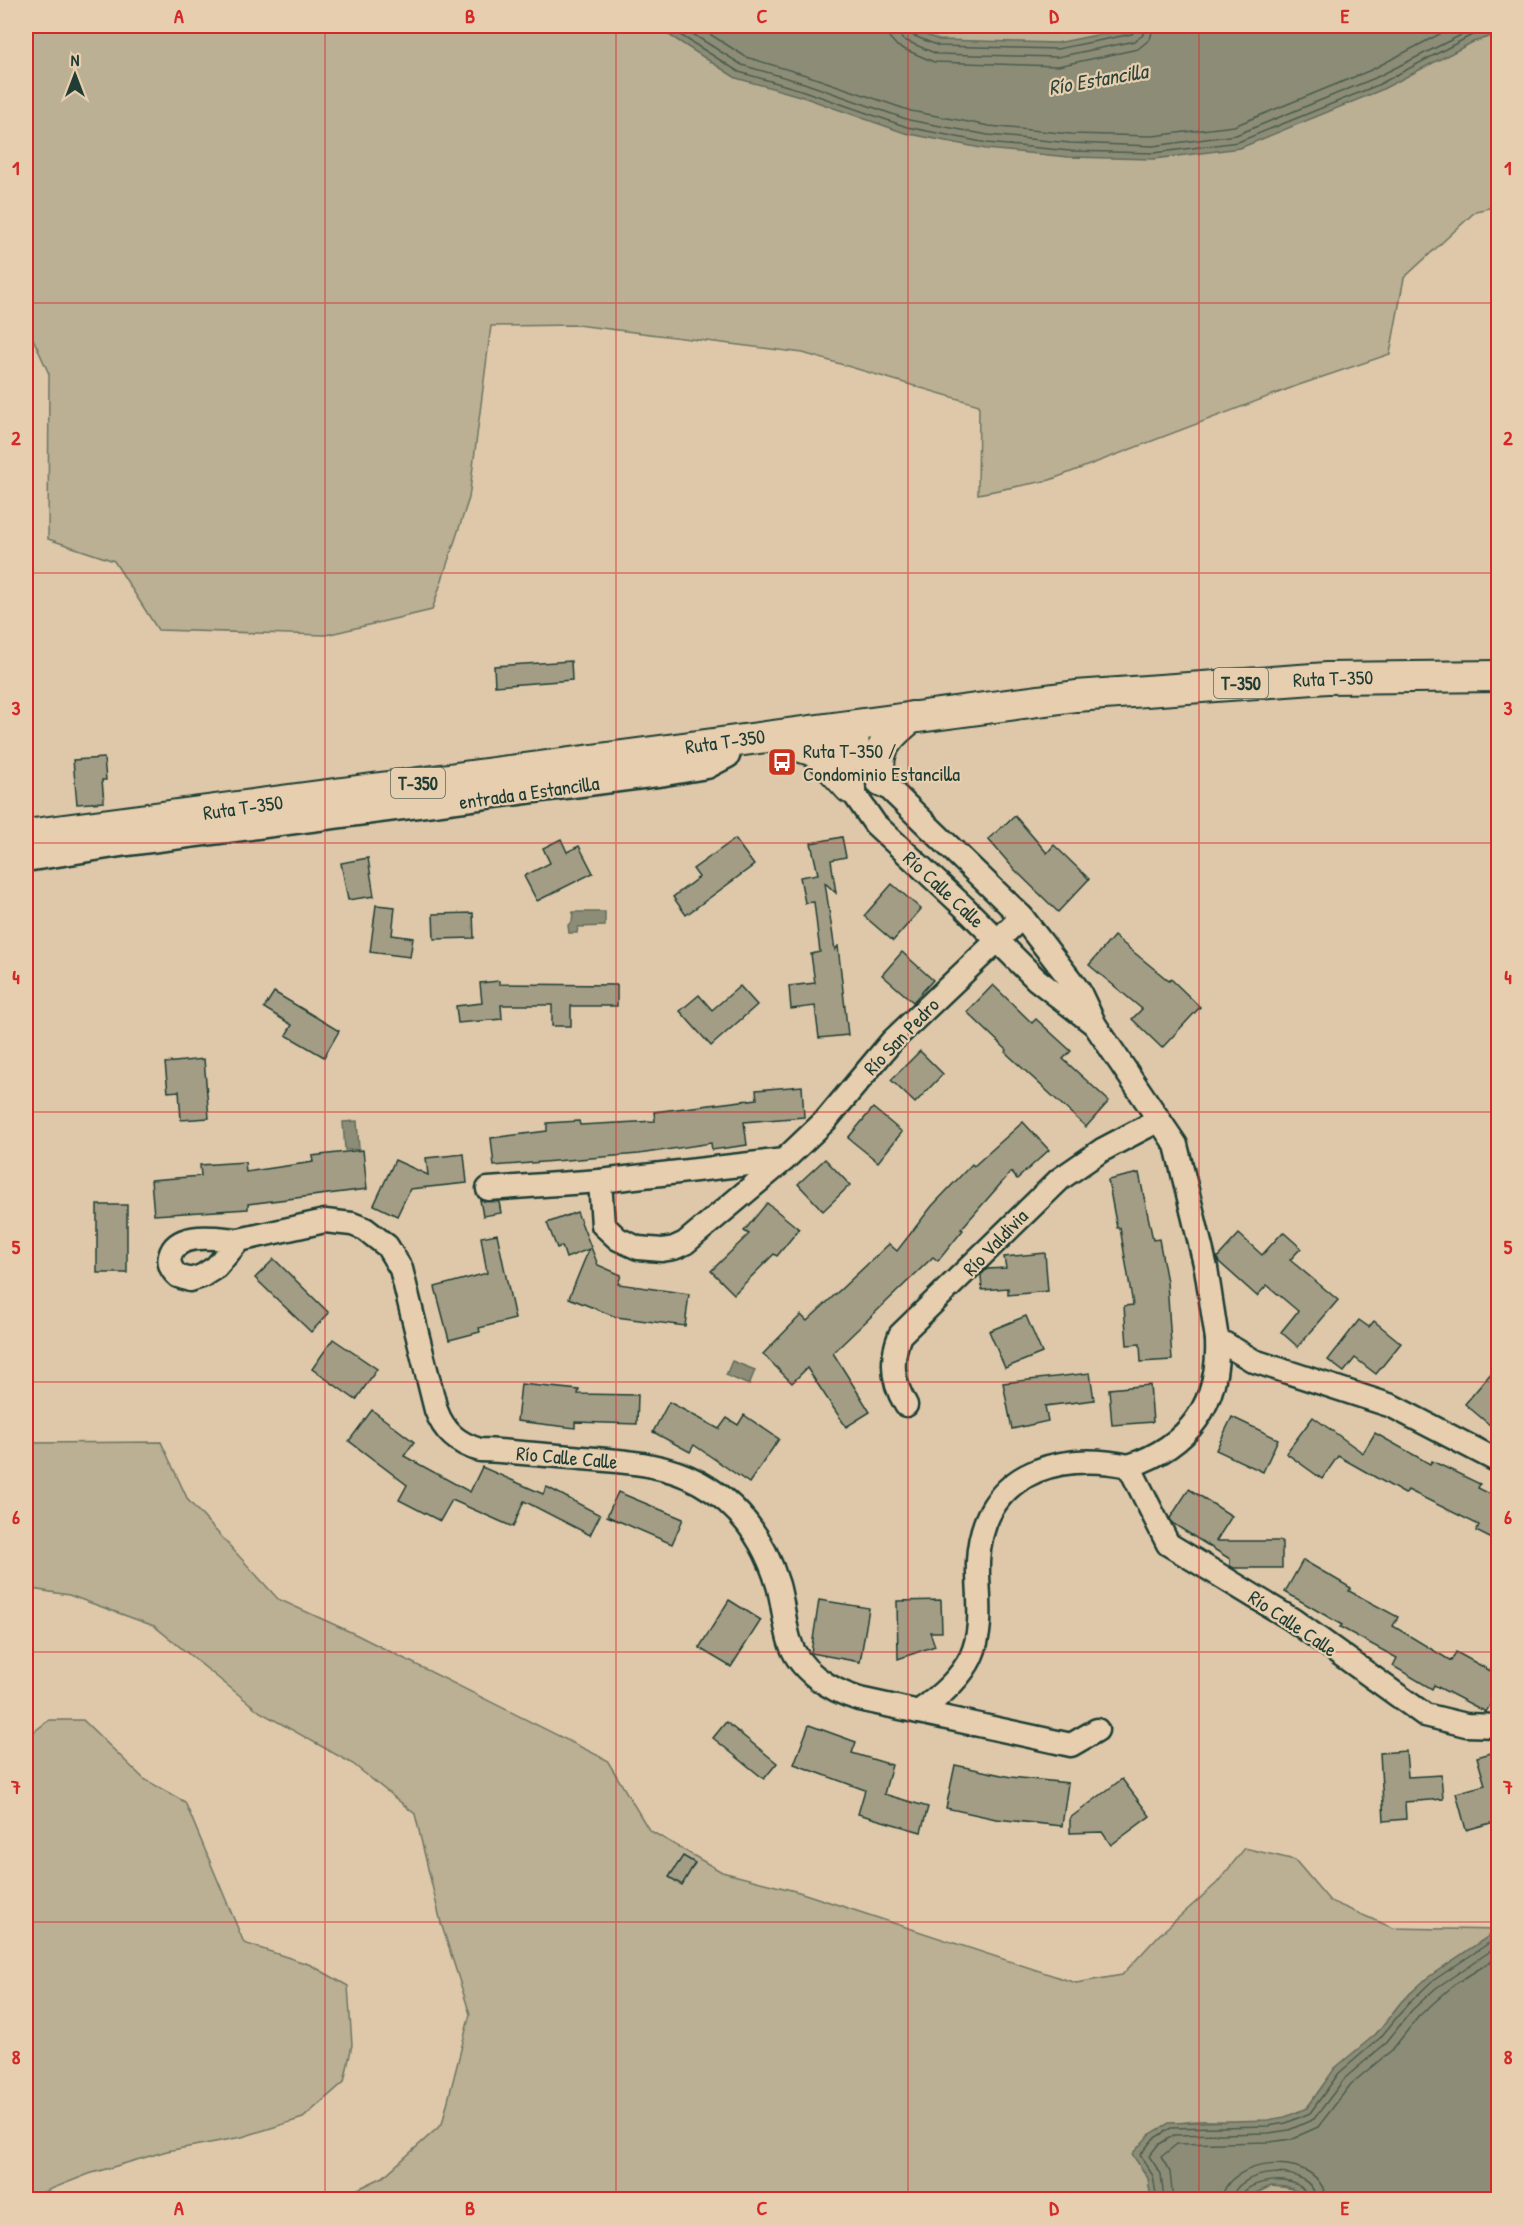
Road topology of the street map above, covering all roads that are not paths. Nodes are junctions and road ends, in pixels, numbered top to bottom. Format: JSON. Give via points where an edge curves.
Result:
{"nodes":[{"id":1,"x":1498,"y":676,"type":"edge"},
{"id":2,"x":912,"y":717,"type":"junction"},
{"id":3,"x":843,"y":725,"type":"junction"},
{"id":4,"x":766,"y":735,"type":"junction"},
{"id":5,"x":733,"y":740,"type":"junction"},
{"id":6,"x":882,"y":782,"type":"junction"},
{"id":7,"x":850,"y":788,"type":"junction"},
{"id":8,"x":26,"y":835,"type":"edge"},
{"id":9,"x":26,"y":860,"type":"edge"},
{"id":10,"x":1022,"y":917,"type":"junction"},
{"id":11,"x":998,"y":940,"type":"junction"},
{"id":12,"x":1095,"y":1025,"type":"junction"},
{"id":13,"x":1159,"y":1120,"type":"junction"},
{"id":14,"x":784,"y":1160,"type":"junction"},
{"id":15,"x":600,"y":1181,"type":"junction"},
{"id":16,"x":488,"y":1189,"type":"dead end"},
{"id":17,"x":238,"y":1240,"type":"dead end"},
{"id":18,"x":1217,"y":1339,"type":"junction"},
{"id":19,"x":906,"y":1405,"type":"dead end"},
{"id":20,"x":1498,"y":1461,"type":"edge"},
{"id":21,"x":1129,"y":1466,"type":"junction"},
{"id":22,"x":918,"y":1712,"type":"junction"},
{"id":23,"x":1498,"y":1726,"type":"edge"},
{"id":24,"x":1097,"y":1731,"type":"dead end"}],
"edges":[{"from":1,"to":2,"type":"main road","name":"Ruta T-350","number":"T-350","via":[[1254,682],[1076,696]]},
{"from":2,"to":3,"type":"main road","name":"Ruta T-350","number":"T-350"},
{"from":2,"to":6,"type":"main road","via":[[892,733],[880,751]]},
{"from":3,"to":4,"type":"main road","name":"Ruta T-350","number":"T-350"},
{"from":3,"to":6,"type":"street","name":"Río Calle Calle","via":[[866,766]]},
{"from":3,"to":7,"type":"street","name":"Río Calle Calle"},
{"from":4,"to":5,"type":"main road","name":"Ruta T-350","number":"T-350"},
{"from":4,"to":7,"type":"main road","via":[[817,752]]},
{"from":5,"to":8,"type":"main road","name":"Ruta T-350","number":"T-350"},
{"from":5,"to":9,"type":"street","name":"entrada a Estancilla","via":[[728,756],[707,767]]},
{"from":6,"to":10,"type":"street","name":"Río Calle Calle"},
{"from":7,"to":11,"type":"street","name":"Río Calle Calle","via":[[875,824]]},
{"from":10,"to":11,"type":"street","name":"Río San Pedro"},
{"from":10,"to":12,"type":"street","name":"Río Calle Calle","via":[[1079,990]]},
{"from":11,"to":12,"type":"street","name":"Río Calle Calle","via":[[1036,979]]},
{"from":11,"to":14,"type":"street","name":"Río San Pedro","via":[[892,1041],[826,1120]]},
{"from":12,"to":13,"type":"street","name":"Río Calle Calle"},
{"from":13,"to":18,"type":"street","name":"Río Calle Calle","via":[[1176,1145],[1206,1268]]},
{"from":13,"to":19,"type":"street","name":"Río Valdivia","via":[[1101,1150],[1060,1179],[900,1335],[893,1372]]},
{"from":14,"to":15,"type":"street"},
{"from":14,"to":15,"type":"street","name":"Río San Pedro","via":[[685,1243],[662,1250],[638,1248],[610,1233],[603,1225]]},
{"from":15,"to":16,"type":"street"},
{"from":17,"to":22,"type":"street","name":"Río Calle Calle","via":[[325,1221],[352,1224],[376,1237],[387,1246],[401,1269],[436,1410],[451,1436],[480,1450],[649,1465],[700,1483],[730,1504],[757,1536],[779,1587],[789,1640],[806,1667],[844,1694]]},
{"from":18,"to":20,"type":"street","via":[[1254,1361],[1392,1406]]},
{"from":18,"to":21,"type":"street","name":"Río Calle Calle","via":[[1216,1373],[1197,1419],[1174,1444]]},
{"from":21,"to":22,"type":"street","via":[[1093,1461],[1056,1464],[1012,1482],[988,1517],[979,1546],[980,1620],[971,1657],[944,1692]]},
{"from":21,"to":23,"type":"street","name":"Río Calle Calle","via":[[1168,1544],[1293,1620],[1425,1715],[1466,1725]]},
{"from":22,"to":24,"type":"street","name":"Río Calle Calle","via":[[1071,1745]]}]}
